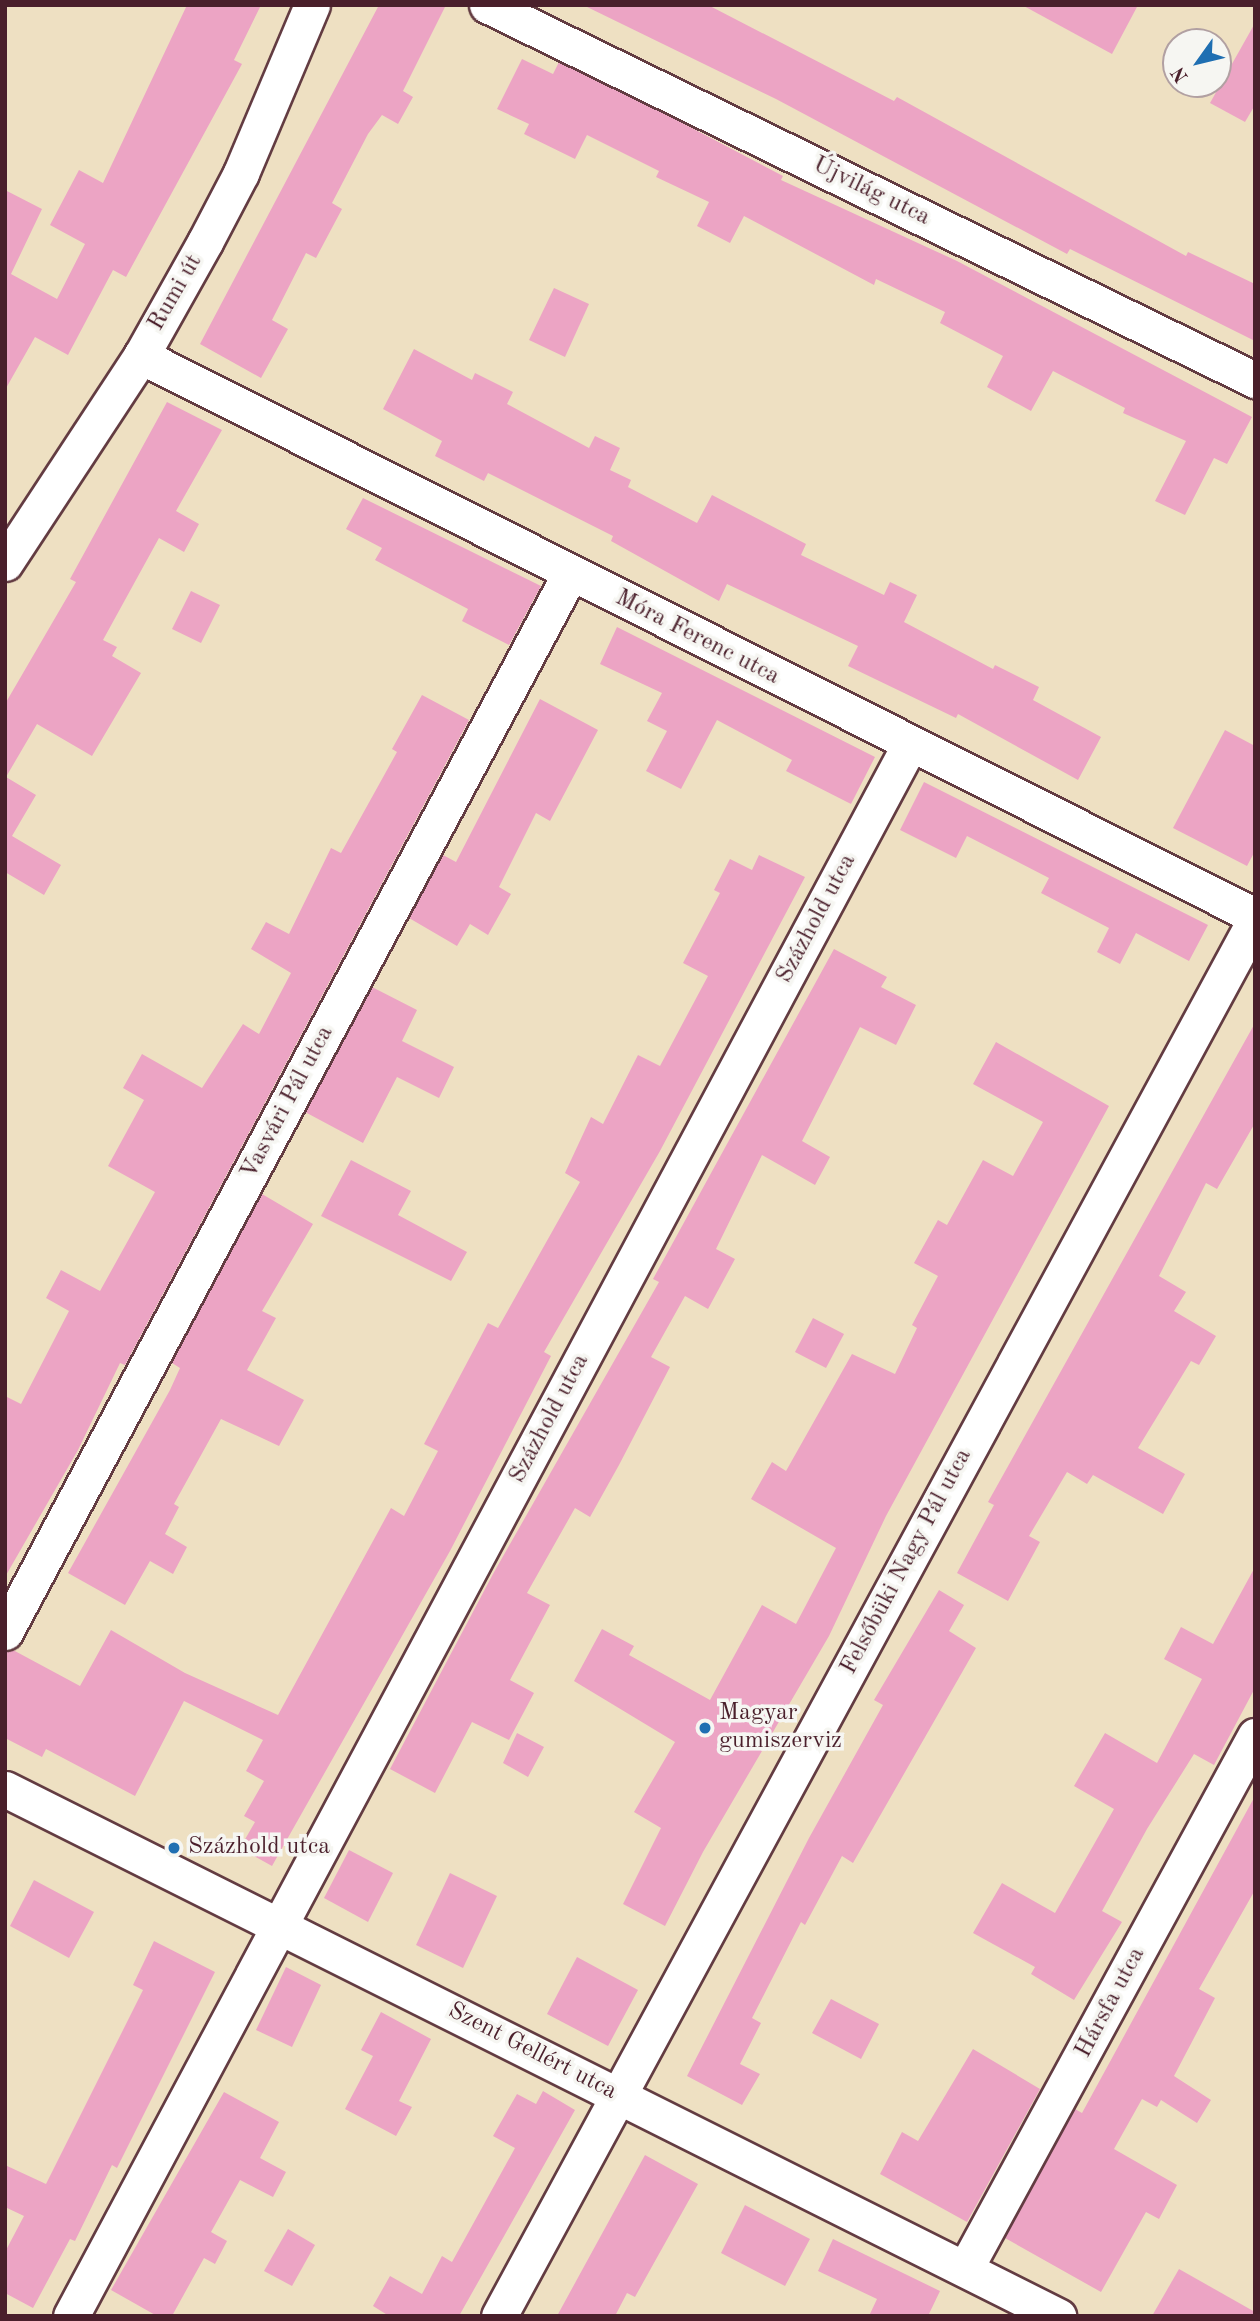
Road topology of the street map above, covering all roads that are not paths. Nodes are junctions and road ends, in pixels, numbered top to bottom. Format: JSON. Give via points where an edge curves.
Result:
{"nodes":[{"id":1,"x":312,"y":5,"type":"edge"},
{"id":2,"x":336,"y":5,"type":"edge"},
{"id":3,"x":487,"y":5,"type":"edge"},
{"id":4,"x":299,"y":38,"type":"junction"},
{"id":5,"x":141,"y":356,"type":"junction"},
{"id":6,"x":1255,"y":380,"type":"edge"},
{"id":7,"x":5,"y":563,"type":"edge"},
{"id":8,"x":570,"y":574,"type":"junction"},
{"id":9,"x":910,"y":744,"type":"junction"},
{"id":10,"x":1255,"y":918,"type":"edge"},
{"id":11,"x":5,"y":1632,"type":"edge"},
{"id":12,"x":1255,"y":1736,"type":"edge"},
{"id":13,"x":5,"y":1789,"type":"edge"},
{"id":14,"x":281,"y":1926,"type":"junction"},
{"id":15,"x":618,"y":2095,"type":"junction"},
{"id":16,"x":965,"y":2269,"type":"junction"},
{"id":17,"x":71,"y":2316,"type":"edge"},
{"id":18,"x":499,"y":2316,"type":"edge"},
{"id":19,"x":1058,"y":2316,"type":"edge"}],
"edges":[{"from":1,"to":4,"type":"street","name":"Rumi út"},
{"from":2,"to":4,"type":"street"},
{"from":3,"to":6,"type":"street","name":"Újvilág utca"},
{"from":4,"to":5,"type":"street","name":"Rumi út","via":[[241,173]]},
{"from":5,"to":7,"type":"street","name":"Rumi út"},
{"from":5,"to":8,"type":"street","name":"Móra Ferenc utca"},
{"from":8,"to":9,"type":"street","name":"Móra Ferenc utca"},
{"from":8,"to":11,"type":"street","name":"Vasvári Pál utca"},
{"from":9,"to":10,"type":"street","name":"Móra Ferenc utca"},
{"from":9,"to":14,"type":"street","name":"Százhold utca"},
{"from":10,"to":15,"type":"street","name":"Felsőbüki Nagy Pál utca"},
{"from":12,"to":16,"type":"street","name":"Hársfa utca"},
{"from":13,"to":14,"type":"street","name":"Szent Gellért utca"},
{"from":14,"to":15,"type":"street","name":"Szent Gellért utca"},
{"from":14,"to":17,"type":"street","name":"Százhold utca"},
{"from":15,"to":16,"type":"street","name":"Szent Gellért utca"},
{"from":15,"to":18,"type":"street","name":"Felsőbüki Nagy Pál utca"},
{"from":16,"to":19,"type":"street","name":"Szent Gellért utca"}]}
